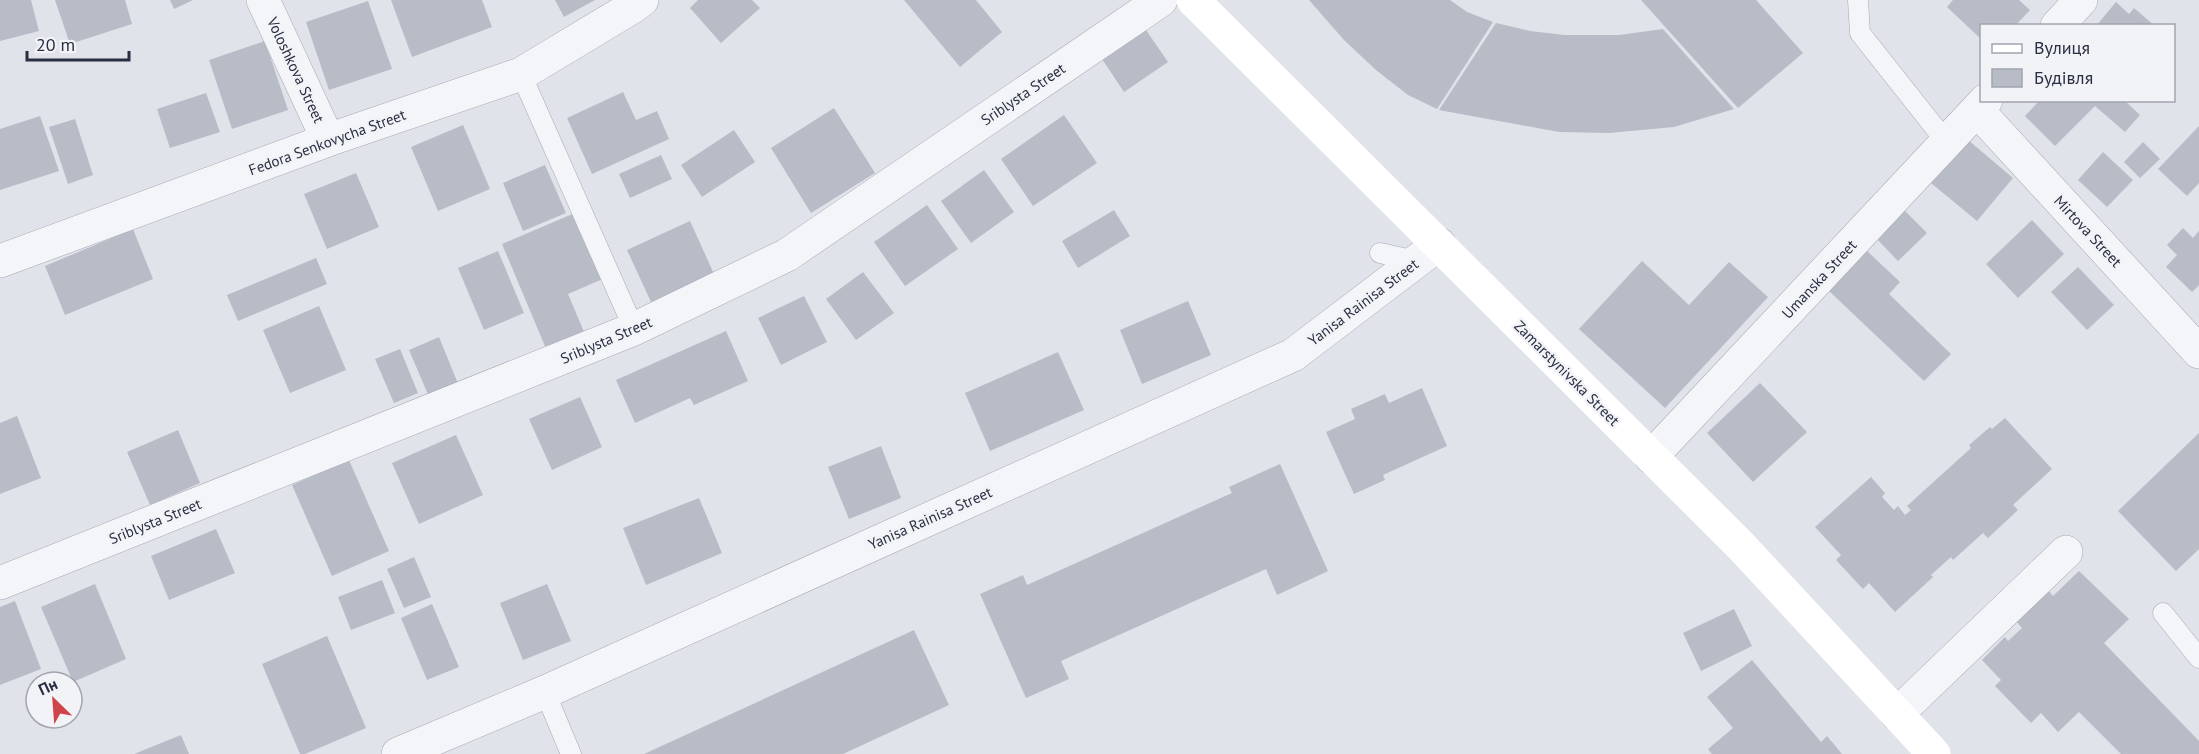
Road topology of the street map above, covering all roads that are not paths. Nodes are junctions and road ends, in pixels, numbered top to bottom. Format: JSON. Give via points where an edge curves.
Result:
{"nodes":[{"id":1,"x":263,"y":0,"type":"edge"},
{"id":2,"x":642,"y":0,"type":"edge"},
{"id":3,"x":1161,"y":0,"type":"edge"},
{"id":4,"x":1193,"y":0,"type":"edge"},
{"id":5,"x":1858,"y":0,"type":"edge"},
{"id":6,"x":2081,"y":0,"type":"edge"},
{"id":7,"x":2059,"y":24,"type":"edge"},
{"id":8,"x":521,"y":74,"type":"junction"},
{"id":9,"x":1982,"y":105,"type":"edge"},
{"id":10,"x":328,"y":141,"type":"junction"},
{"id":11,"x":1947,"y":143,"type":"junction"},
{"id":12,"x":1427,"y":252,"type":"junction"},
{"id":13,"x":1380,"y":253,"type":"dead end"},
{"id":14,"x":0,"y":261,"type":"edge"},
{"id":15,"x":634,"y":329,"type":"junction"},
{"id":16,"x":2193,"y":332,"type":"edge"},
{"id":17,"x":1651,"y":457,"type":"junction"},
{"id":18,"x":2066,"y":552,"type":"dead end"},
{"id":19,"x":0,"y":583,"type":"edge"},
{"id":20,"x":2163,"y":613,"type":"dead end"},
{"id":21,"x":2199,"y":658,"type":"edge"},
{"id":22,"x":545,"y":692,"type":"junction"},
{"id":23,"x":1897,"y":714,"type":"junction"},
{"id":24,"x":398,"y":754,"type":"edge"},
{"id":25,"x":571,"y":754,"type":"edge"},
{"id":26,"x":1934,"y":754,"type":"edge"}],
"edges":[{"from":1,"to":10,"type":"street","name":"Voloshkova Street"},
{"from":2,"to":8,"type":"street","name":"Fedora Senkovycha Street"},
{"from":3,"to":15,"type":"street","name":"Sriblysta Street","via":[[787,255]]},
{"from":4,"to":12,"type":"main road","name":"Zamarstynivska Street"},
{"from":5,"to":11,"type":"lane","via":[[1860,33]]},
{"from":6,"to":7,"type":"street"},
{"from":8,"to":10,"type":"street","name":"Fedora Senkovycha Street"},
{"from":8,"to":15,"type":"lane"},
{"from":9,"to":11,"type":"street","name":"Umanska Street"},
{"from":9,"to":16,"type":"street","name":"Mirtova Street"},
{"from":10,"to":14,"type":"street","name":"Fedora Senkovycha Street"},
{"from":11,"to":17,"type":"street","name":"Umanska Street"},
{"from":12,"to":13,"type":"lane"},
{"from":12,"to":17,"type":"main road","name":"Zamarstynivska Street"},
{"from":12,"to":22,"type":"street","name":"Yanisa Rainisa Street","via":[[1293,355]]},
{"from":15,"to":19,"type":"street","name":"Sriblysta Street"},
{"from":17,"to":23,"type":"main road","name":"Zamarstynivska Street","via":[[1741,546]]},
{"from":18,"to":23,"type":"street"},
{"from":20,"to":21,"type":"lane"},
{"from":22,"to":24,"type":"street","name":"Yanisa Rainisa Street"},
{"from":22,"to":25,"type":"lane"},
{"from":23,"to":26,"type":"main road","name":"Zamarstynivska Street"}]}
